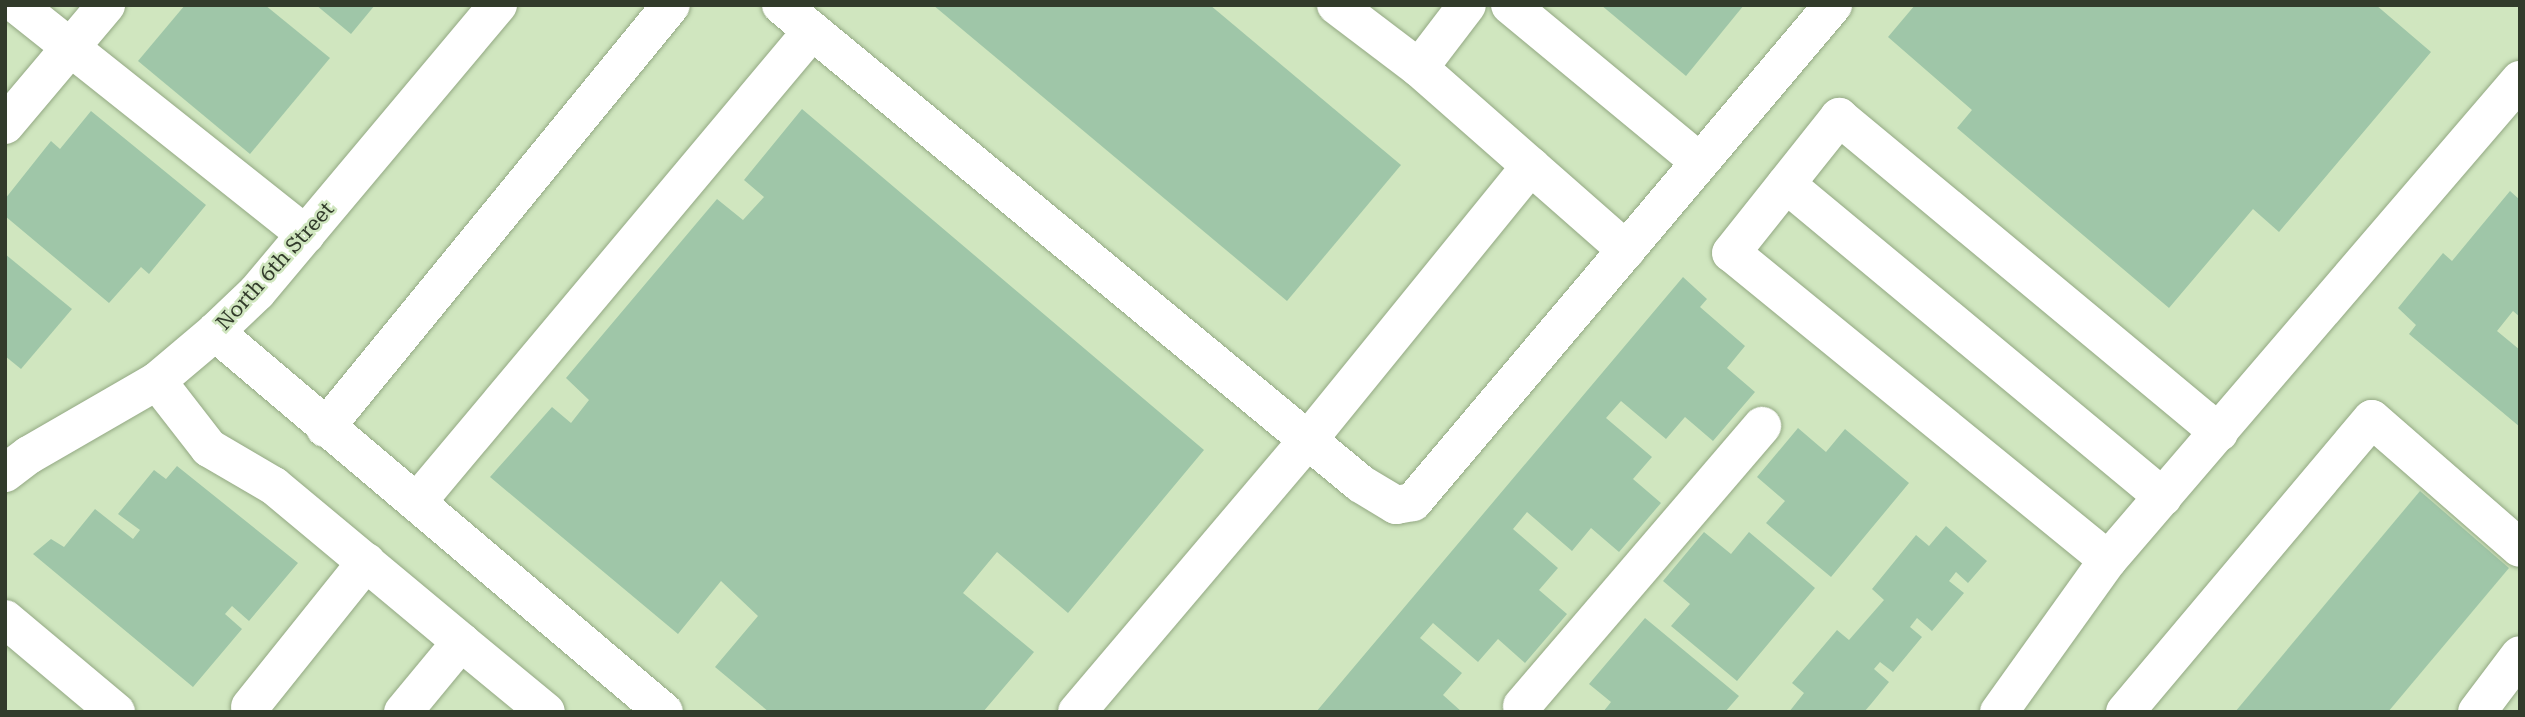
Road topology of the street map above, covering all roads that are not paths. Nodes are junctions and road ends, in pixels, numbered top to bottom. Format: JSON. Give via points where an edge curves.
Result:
{"nodes":[{"id":1,"x":17,"y":5,"type":"edge"},
{"id":2,"x":106,"y":5,"type":"edge"},
{"id":3,"x":498,"y":5,"type":"edge"},
{"id":4,"x":671,"y":5,"type":"edge"},
{"id":5,"x":781,"y":5,"type":"edge"},
{"id":6,"x":1336,"y":5,"type":"edge"},
{"id":7,"x":1467,"y":5,"type":"edge"},
{"id":8,"x":1510,"y":5,"type":"edge"},
{"id":9,"x":1833,"y":5,"type":"edge"},
{"id":10,"x":813,"y":31,"type":"junction"},
{"id":11,"x":70,"y":48,"type":"junction"},
{"id":12,"x":1419,"y":68,"type":"junction"},
{"id":13,"x":2520,"y":80,"type":"edge"},
{"id":14,"x":5,"y":125,"type":"edge"},
{"id":15,"x":1709,"y":151,"type":"junction"},
{"id":16,"x":1531,"y":166,"type":"junction"},
{"id":17,"x":1786,"y":184,"type":"junction"},
{"id":18,"x":306,"y":235,"type":"junction"},
{"id":19,"x":1626,"y":250,"type":"junction"},
{"id":20,"x":215,"y":332,"type":"junction"},
{"id":21,"x":157,"y":381,"type":"junction"},
{"id":22,"x":1762,"y":426,"type":"dead end"},
{"id":23,"x":325,"y":428,"type":"junction"},
{"id":24,"x":2219,"y":432,"type":"junction"},
{"id":25,"x":1308,"y":440,"type":"junction"},
{"id":26,"x":5,"y":474,"type":"edge"},
{"id":27,"x":2163,"y":497,"type":"junction"},
{"id":28,"x":417,"y":502,"type":"junction"},
{"id":29,"x":2520,"y":548,"type":"edge"},
{"id":30,"x":2109,"y":560,"type":"junction"},
{"id":31,"x":366,"y":562,"type":"junction"},
{"id":32,"x":5,"y":619,"type":"edge"},
{"id":33,"x":461,"y":642,"type":"junction"},
{"id":34,"x":2520,"y":655,"type":"edge"},
{"id":35,"x":250,"y":707,"type":"dead end"},
{"id":36,"x":1522,"y":710,"type":"edge"},
{"id":37,"x":116,"y":712,"type":"edge"},
{"id":38,"x":403,"y":712,"type":"edge"},
{"id":39,"x":546,"y":712,"type":"edge"},
{"id":40,"x":664,"y":712,"type":"edge"},
{"id":41,"x":1077,"y":712,"type":"edge"},
{"id":42,"x":1998,"y":712,"type":"edge"},
{"id":43,"x":2125,"y":712,"type":"edge"},
{"id":44,"x":2477,"y":712,"type":"edge"}],
"edges":[{"from":1,"to":11,"type":"street"},
{"from":2,"to":11,"type":"street"},
{"from":3,"to":18,"type":"street","name":"North 6th Street"},
{"from":4,"to":23,"type":"street"},
{"from":5,"to":10,"type":"street"},
{"from":6,"to":12,"type":"street"},
{"from":7,"to":12,"type":"street","via":[[1444,29]]},
{"from":8,"to":15,"type":"street"},
{"from":9,"to":15,"type":"street"},
{"from":10,"to":25,"type":"street"},
{"from":10,"to":28,"type":"street"},
{"from":11,"to":14,"type":"street"},
{"from":11,"to":18,"type":"street"},
{"from":12,"to":16,"type":"street"},
{"from":13,"to":24,"type":"street"},
{"from":15,"to":19,"type":"street"},
{"from":16,"to":19,"type":"street"},
{"from":16,"to":25,"type":"street"},
{"from":17,"to":24,"type":"street","via":[[1839,117]]},
{"from":17,"to":27,"type":"street"},
{"from":17,"to":30,"type":"street","via":[[1731,253]]},
{"from":18,"to":20,"type":"street","name":"North 6th Street"},
{"from":19,"to":25,"type":"street","via":[[1413,502],[1396,505],[1361,484]]},
{"from":20,"to":21,"type":"street","name":"North 6th Street"},
{"from":20,"to":23,"type":"street"},
{"from":21,"to":26,"type":"street","name":"North 6th Street","via":[[29,455]]},
{"from":21,"to":31,"type":"street","via":[[209,448],[274,486]]},
{"from":22,"to":36,"type":"street"},
{"from":23,"to":28,"type":"street"},
{"from":24,"to":27,"type":"street"},
{"from":25,"to":41,"type":"street"},
{"from":27,"to":30,"type":"street"},
{"from":28,"to":40,"type":"street"},
{"from":29,"to":43,"type":"street","via":[[2371,419]]},
{"from":30,"to":42,"type":"street"},
{"from":31,"to":33,"type":"street"},
{"from":31,"to":35,"type":"street"},
{"from":32,"to":37,"type":"street"},
{"from":33,"to":38,"type":"street"},
{"from":33,"to":39,"type":"street"},
{"from":34,"to":44,"type":"street"}]}
